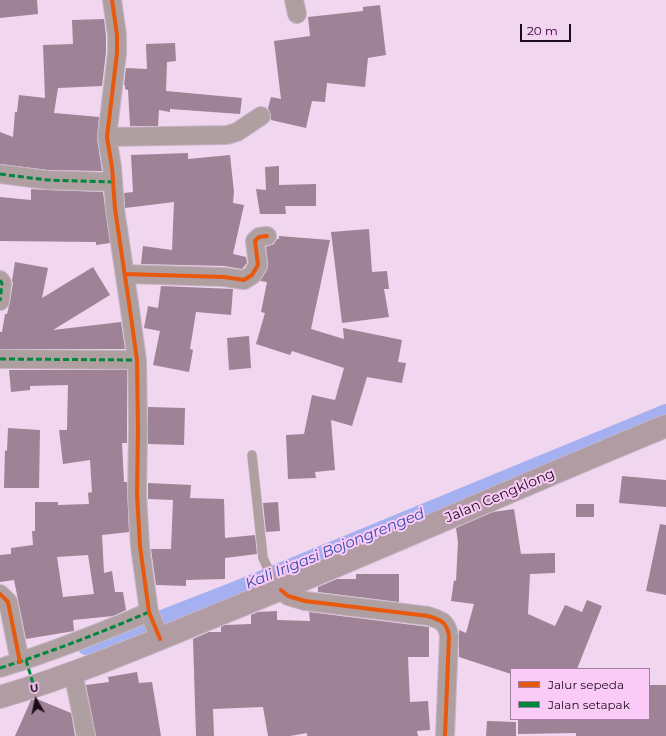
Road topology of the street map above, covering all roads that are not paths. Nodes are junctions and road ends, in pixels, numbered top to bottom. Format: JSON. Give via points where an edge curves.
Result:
{"nodes":[{"id":1,"x":112,"y":0,"type":"edge"},
{"id":2,"x":261,"y":116,"type":"dead end"},
{"id":3,"x":107,"y":137,"type":"junction"},
{"id":4,"x":0,"y":174,"type":"edge"},
{"id":5,"x":113,"y":182,"type":"junction"},
{"id":6,"x":267,"y":236,"type":"dead end"},
{"id":7,"x":125,"y":274,"type":"junction"},
{"id":8,"x":0,"y":280,"type":"edge"},
{"id":9,"x":0,"y":301,"type":"edge"},
{"id":10,"x":0,"y":359,"type":"edge"},
{"id":11,"x":137,"y":360,"type":"junction"},
{"id":12,"x":666,"y":426,"type":"edge"},
{"id":13,"x":252,"y":455,"type":"dead end"},
{"id":14,"x":277,"y":586,"type":"junction"},
{"id":15,"x":0,"y":594,"type":"edge"},
{"id":16,"x":154,"y":626,"type":"junction"},
{"id":17,"x":24,"y":661,"type":"junction"},
{"id":18,"x":0,"y":668,"type":"edge"},
{"id":19,"x":73,"y":672,"type":"junction"},
{"id":20,"x":34,"y":685,"type":"junction"},
{"id":21,"x":0,"y":697,"type":"edge"},
{"id":22,"x":86,"y":736,"type":"edge"},
{"id":23,"x":445,"y":736,"type":"edge"}],
"edges":[{"from":1,"to":3,"type":"street","via":[[117,35]]},
{"from":2,"to":3,"type":"street","via":[[237,132],[227,135]]},
{"from":3,"to":5,"type":"street"},
{"from":4,"to":5,"type":"street","via":[[47,180]]},
{"from":5,"to":7,"type":"street","via":[[114,209]]},
{"from":6,"to":7,"type":"street","via":[[259,237],[255,241],[259,262],[252,275],[244,280]]},
{"from":7,"to":11,"type":"street"},
{"from":8,"to":9,"type":"street"},
{"from":10,"to":11,"type":"street"},
{"from":11,"to":16,"type":"street","via":[[137,494],[140,546]]},
{"from":12,"to":14,"type":"main road","name":"Jalan Cengklong"},
{"from":13,"to":14,"type":"lane","via":[[265,564]]},
{"from":14,"to":16,"type":"main road","name":"Jalan Cengklong"},
{"from":14,"to":23,"type":"street","via":[[288,596],[305,601],[428,616],[440,620],[447,626],[449,636]]},
{"from":15,"to":17,"type":"street","via":[[8,602]]},
{"from":16,"to":17,"type":"street","via":[[102,632]]},
{"from":16,"to":19,"type":"main road","name":"Jalan Cengklong"},
{"from":17,"to":18,"type":"street"},
{"from":17,"to":20,"type":"street"},
{"from":19,"to":20,"type":"main road","name":"Jalan Cengklong"},
{"from":19,"to":22,"type":"street"},
{"from":20,"to":21,"type":"main road","name":"Jalan Cengklong"}]}
